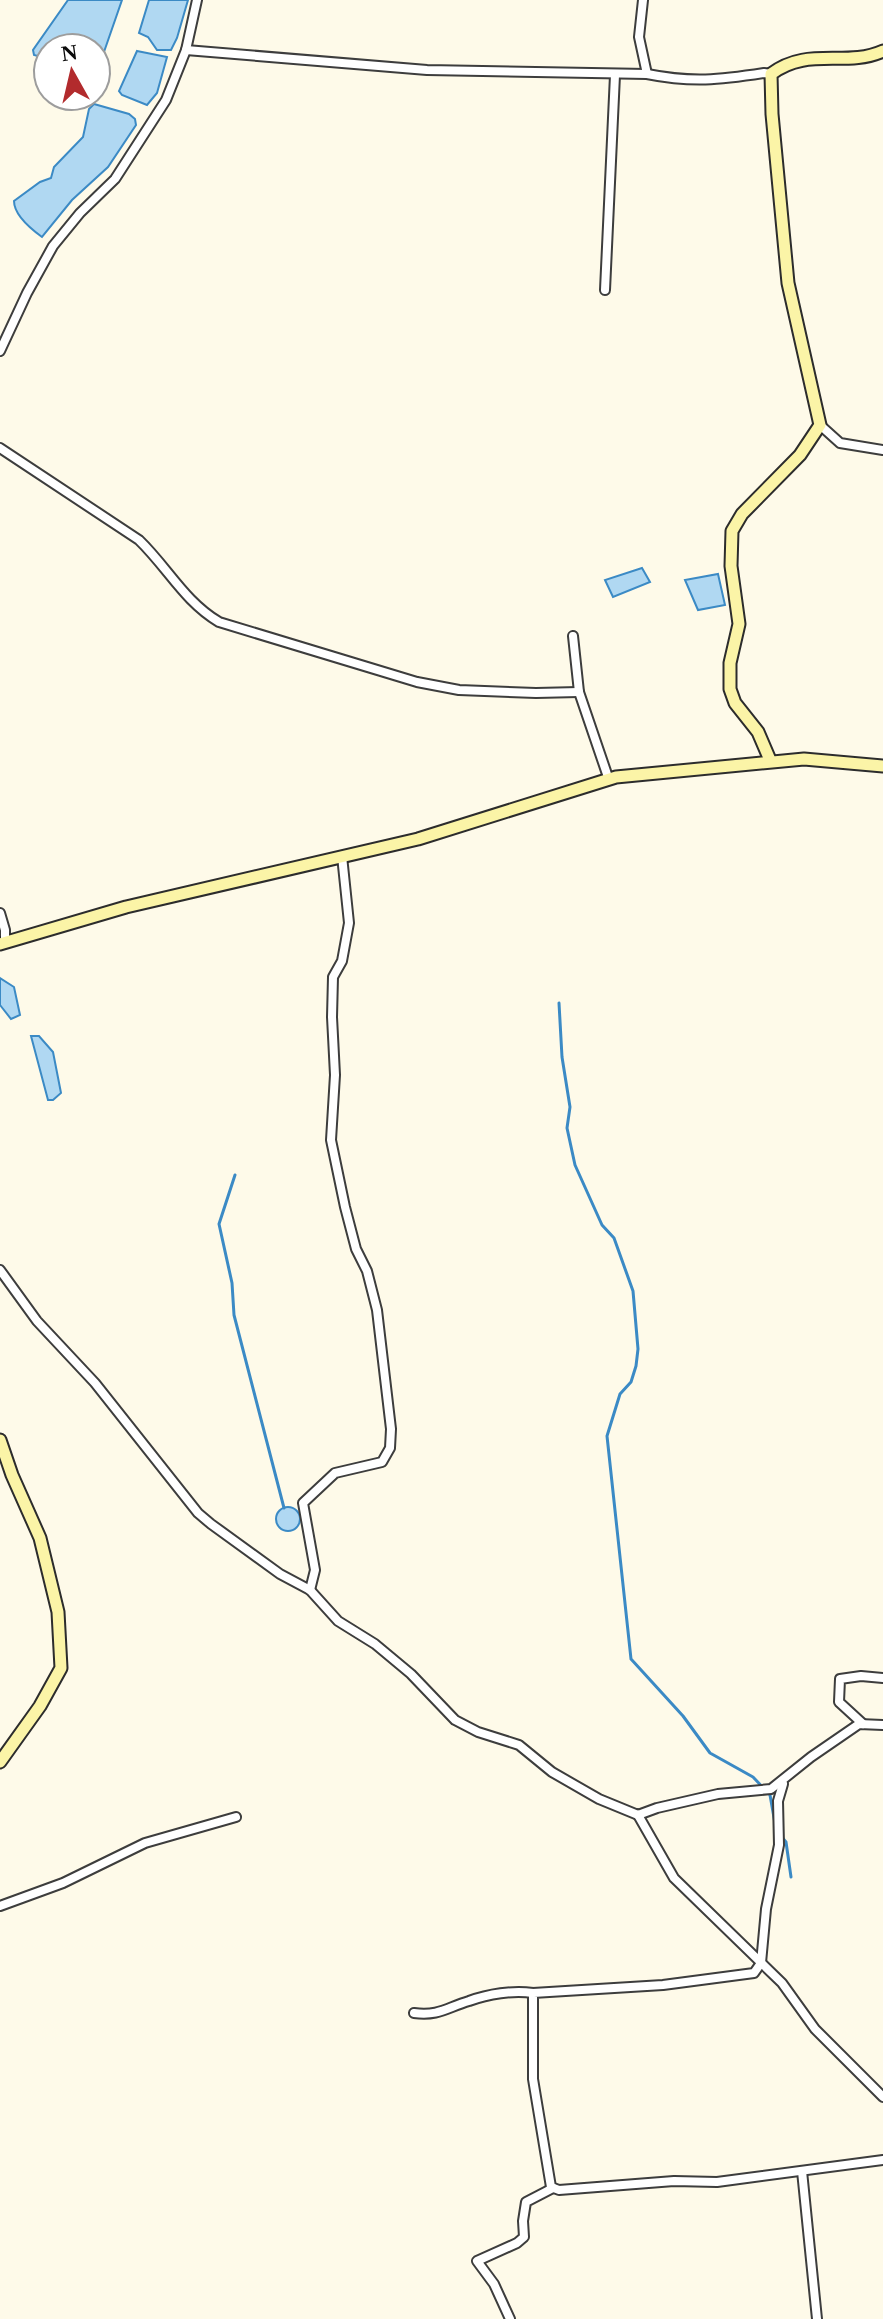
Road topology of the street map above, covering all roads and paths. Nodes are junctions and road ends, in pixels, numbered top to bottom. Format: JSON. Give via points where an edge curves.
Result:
{"nodes":[{"id":1,"x":197,"y":0,"type":"edge"},
{"id":2,"x":643,"y":0,"type":"edge"},
{"id":3,"x":186,"y":50,"type":"junction"},
{"id":4,"x":883,"y":51,"type":"edge"},
{"id":5,"x":647,"y":74,"type":"junction"},
{"id":6,"x":771,"y":74,"type":"junction"},
{"id":7,"x":615,"y":75,"type":"junction"},
{"id":8,"x":605,"y":290,"type":"dead end"},
{"id":9,"x":0,"y":351,"type":"edge"},
{"id":10,"x":820,"y":425,"type":"junction"},
{"id":11,"x":0,"y":448,"type":"edge"},
{"id":12,"x":883,"y":450,"type":"edge"},
{"id":13,"x":573,"y":636,"type":"dead end"},
{"id":14,"x":579,"y":692,"type":"junction"},
{"id":15,"x":770,"y":760,"type":"junction"},
{"id":16,"x":883,"y":766,"type":"edge"},
{"id":17,"x":609,"y":780,"type":"junction"},
{"id":18,"x":342,"y":856,"type":"junction"},
{"id":19,"x":0,"y":913,"type":"edge"},
{"id":20,"x":3,"y":943,"type":"edge"},
{"id":21,"x":0,"y":1270,"type":"edge"},
{"id":22,"x":0,"y":1440,"type":"edge"},
{"id":23,"x":310,"y":1590,"type":"junction"},
{"id":24,"x":883,"y":1678,"type":"edge"},
{"id":25,"x":863,"y":1724,"type":"junction"},
{"id":26,"x":883,"y":1725,"type":"edge"},
{"id":27,"x":0,"y":1762,"type":"edge"},
{"id":28,"x":786,"y":1779,"type":"junction"},
{"id":29,"x":638,"y":1815,"type":"junction"},
{"id":30,"x":236,"y":1817,"type":"dead end"},
{"id":31,"x":0,"y":1906,"type":"edge"},
{"id":32,"x":761,"y":1963,"type":"junction"},
{"id":33,"x":533,"y":1993,"type":"junction"},
{"id":34,"x":414,"y":2013,"type":"dead end"},
{"id":35,"x":883,"y":2097,"type":"edge"},
{"id":36,"x":883,"y":2160,"type":"edge"},
{"id":37,"x":802,"y":2171,"type":"junction"},
{"id":38,"x":553,"y":2188,"type":"junction"},
{"id":39,"x":510,"y":2319,"type":"edge"},
{"id":40,"x":817,"y":2319,"type":"edge"}],
"edges":[{"from":1,"to":3,"type":"street"},
{"from":2,"to":5,"type":"street","via":[[639,37]]},
{"from":3,"to":7,"type":"street","via":[[427,70]]},
{"from":3,"to":9,"type":"street","via":[[166,100],[127,163],[53,246]]},
{"from":4,"to":6,"type":"street","via":[[861,58],[800,60]]},
{"from":5,"to":6,"type":"street","via":[[703,82]]},
{"from":5,"to":7,"type":"street"},
{"from":6,"to":10,"type":"street","via":[[788,283]]},
{"from":7,"to":8,"type":"street"},
{"from":10,"to":12,"type":"street","via":[[840,443]]},
{"from":10,"to":15,"type":"street","via":[[732,531],[739,624],[730,689]]},
{"from":11,"to":14,"type":"street","via":[[139,540],[184,595],[219,622],[445,687]]},
{"from":13,"to":14,"type":"street"},
{"from":14,"to":17,"type":"street"},
{"from":15,"to":16,"type":"street"},
{"from":15,"to":17,"type":"street"},
{"from":17,"to":18,"type":"street","via":[[418,839]]},
{"from":18,"to":20,"type":"street","via":[[126,907]]},
{"from":18,"to":23,"type":"street","via":[[349,923],[342,961],[333,977],[331,1140],[373,1297],[391,1429],[390,1448],[382,1462],[335,1473],[303,1503],[315,1576]]},
{"from":19,"to":20,"type":"street"},
{"from":21,"to":23,"type":"street","via":[[198,1513]]},
{"from":22,"to":27,"type":"street","via":[[40,1538],[58,1612],[61,1668]]},
{"from":23,"to":29,"type":"street","via":[[338,1621],[411,1674],[455,1720],[519,1745],[552,1772]]},
{"from":24,"to":25,"type":"street","via":[[840,1679],[839,1702]]},
{"from":25,"to":26,"type":"street"},
{"from":25,"to":28,"type":"street"},
{"from":28,"to":29,"type":"street","via":[[771,1789],[718,1794]]},
{"from":28,"to":32,"type":"street","via":[[778,1801],[780,1840]]},
{"from":29,"to":32,"type":"street","via":[[674,1878]]},
{"from":30,"to":31,"type":"street","via":[[145,1843],[63,1883]]},
{"from":32,"to":33,"type":"street","via":[[754,1973],[723,1979]]},
{"from":32,"to":35,"type":"street","via":[[825,2040]]},
{"from":33,"to":34,"type":"street","via":[[474,1999],[432,2015]]},
{"from":33,"to":38,"type":"street","via":[[534,2089]]},
{"from":36,"to":37,"type":"street"},
{"from":37,"to":38,"type":"street","via":[[717,2182]]},
{"from":37,"to":40,"type":"street"},
{"from":38,"to":39,"type":"street","via":[[526,2202],[524,2237],[477,2261]]}]}
